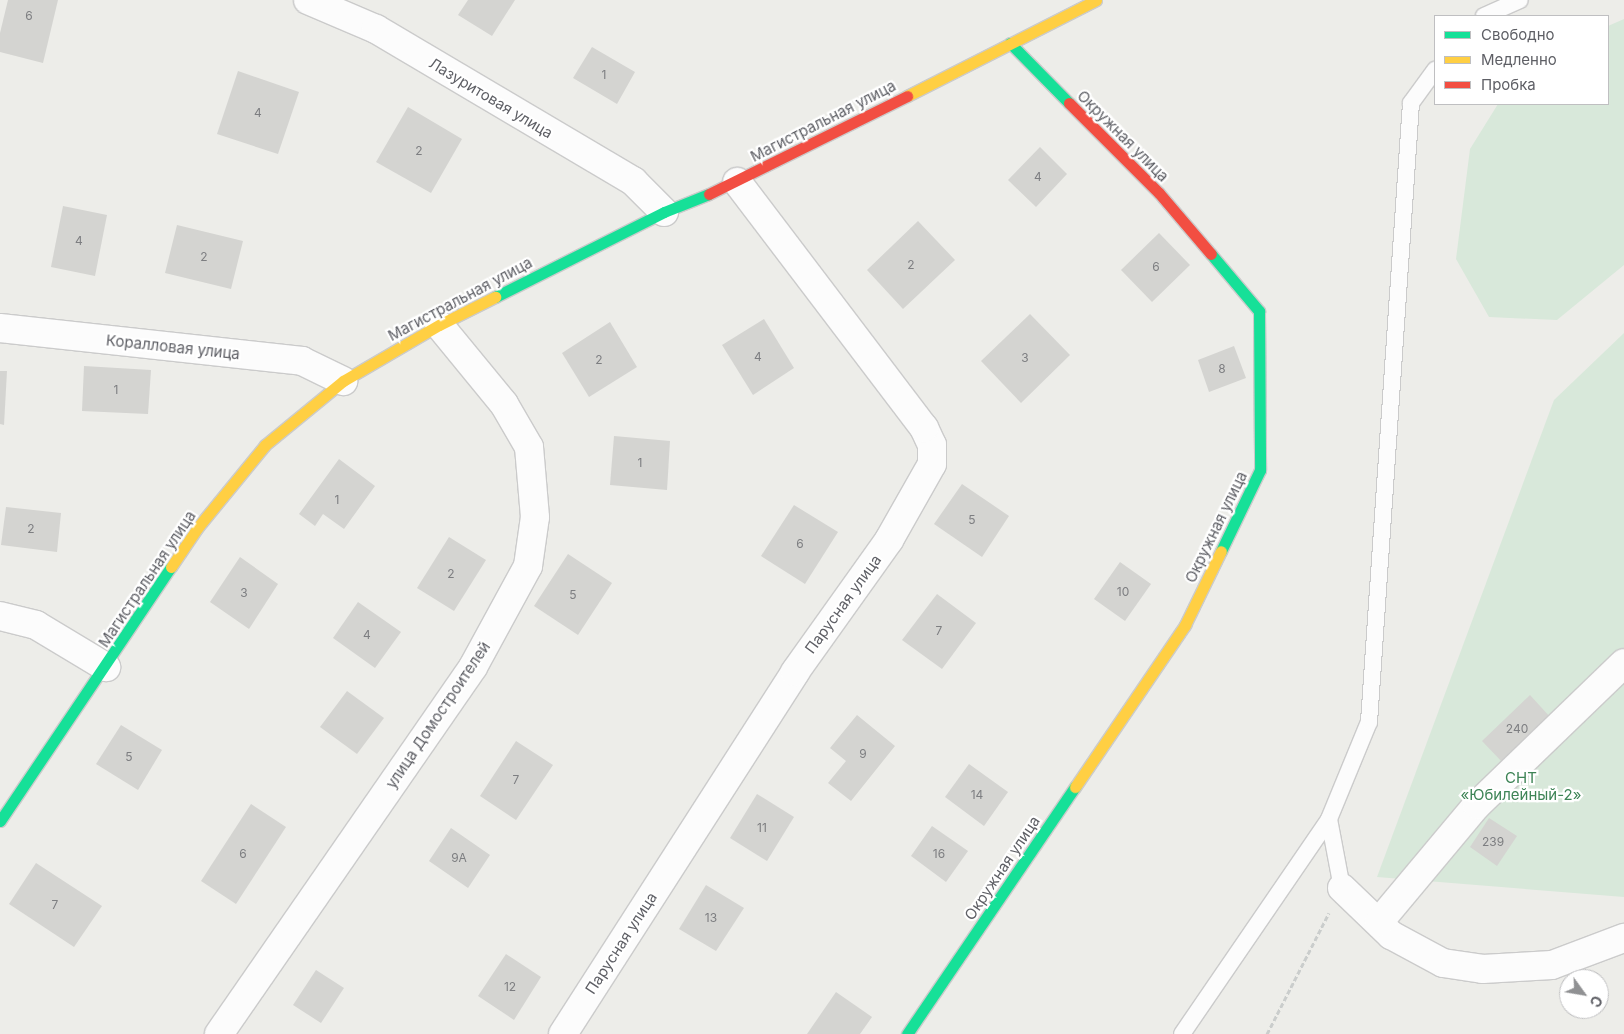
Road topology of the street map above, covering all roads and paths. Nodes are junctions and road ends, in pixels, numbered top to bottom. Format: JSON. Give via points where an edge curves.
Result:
{"nodes":[{"id":1,"x":308,"y":0,"type":"edge"},
{"id":2,"x":1096,"y":0,"type":"edge"},
{"id":3,"x":1520,"y":0,"type":"edge"},
{"id":4,"x":1486,"y":15,"type":"edge"},
{"id":5,"x":1010,"y":43,"type":"junction"},
{"id":6,"x":1434,"y":71,"type":"edge"},
{"id":7,"x":738,"y":182,"type":"junction"},
{"id":8,"x":664,"y":212,"type":"junction"},
{"id":9,"x":439,"y":325,"type":"junction"},
{"id":10,"x":0,"y":328,"type":"edge"},
{"id":11,"x":343,"y":381,"type":"junction"},
{"id":12,"x":0,"y":616,"type":"edge"},
{"id":13,"x":1624,"y":663,"type":"edge"},
{"id":14,"x":106,"y":667,"type":"junction"},
{"id":15,"x":1329,"y":819,"type":"junction"},
{"id":16,"x":0,"y":821,"type":"edge"},
{"id":17,"x":1342,"y":888,"type":"junction"},
{"id":18,"x":1378,"y":922,"type":"junction"},
{"id":19,"x":1624,"y":938,"type":"edge"},
{"id":20,"x":219,"y":1034,"type":"edge"},
{"id":21,"x":563,"y":1034,"type":"edge"},
{"id":22,"x":907,"y":1034,"type":"edge"},
{"id":23,"x":1182,"y":1034,"type":"edge"},
{"id":24,"x":1267,"y":1034,"type":"edge"}],
"edges":[{"from":1,"to":8,"type":"street","name":"Лазуритовая улица","via":[[376,29],[633,181]]},
{"from":2,"to":5,"type":"street","name":"Магистральная улица"},
{"from":3,"to":4,"type":"lane"},
{"from":5,"to":7,"type":"street","name":"Магистральная улица"},
{"from":5,"to":22,"type":"street","name":"Окружная улица","via":[[1159,193],[1259,311],[1260,470],[1185,626]]},
{"from":6,"to":15,"type":"lane","via":[[1411,103],[1369,722]]},
{"from":7,"to":8,"type":"street","name":"Магистральная улица"},
{"from":7,"to":21,"type":"street","name":"Парусная улица","via":[[924,428],[932,445],[932,464],[889,540],[795,672]]},
{"from":8,"to":9,"type":"street","name":"Магистральная улица"},
{"from":9,"to":11,"type":"street","name":"Магистральная улица"},
{"from":9,"to":20,"type":"street","name":"улица Домостроителей","via":[[504,404],[529,447],[535,517],[528,566],[473,667]]},
{"from":10,"to":11,"type":"street","name":"Коралловая улица","via":[[302,362]]},
{"from":11,"to":14,"type":"street","name":"Магистральная улица","via":[[265,445],[198,527]]},
{"from":12,"to":14,"type":"street","via":[[36,625]]},
{"from":13,"to":18,"type":"street","via":[[1476,805]]},
{"from":14,"to":16,"type":"street","name":"Магистральная улица"},
{"from":15,"to":17,"type":"lane"},
{"from":15,"to":23,"type":"lane"},
{"from":17,"to":18,"type":"street"},
{"from":17,"to":24,"type":"path"},
{"from":18,"to":19,"type":"street","via":[[1391,935],[1443,963],[1482,969],[1552,965]]}]}
